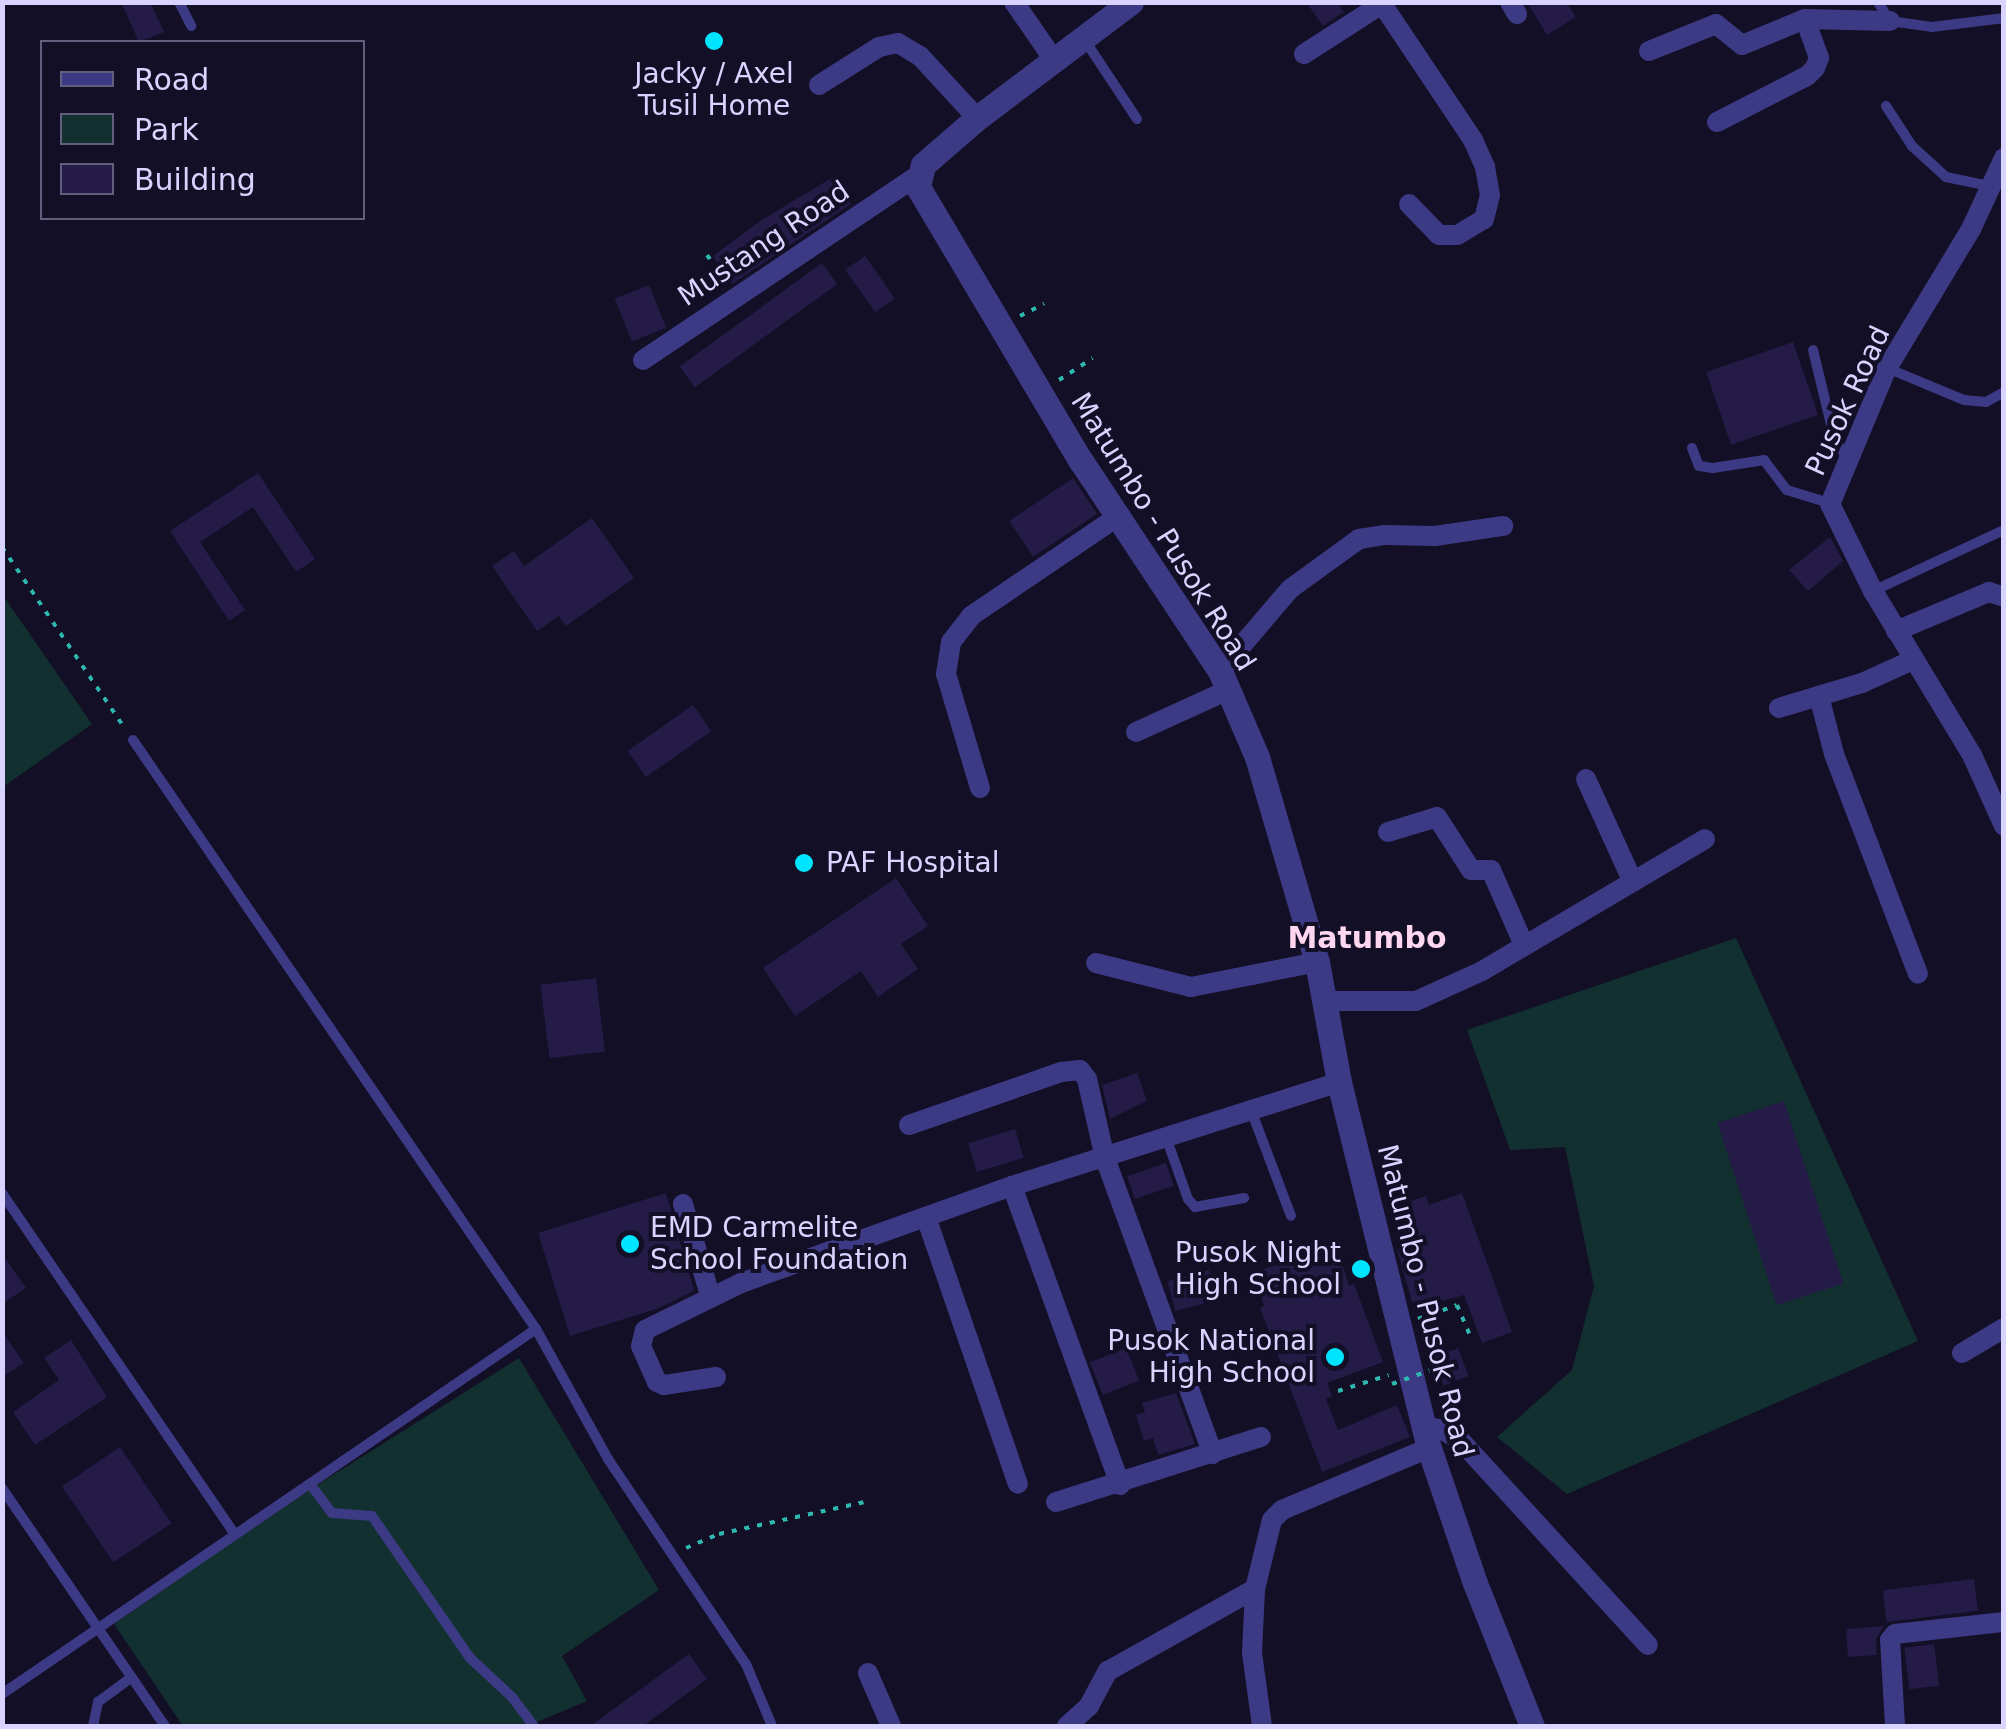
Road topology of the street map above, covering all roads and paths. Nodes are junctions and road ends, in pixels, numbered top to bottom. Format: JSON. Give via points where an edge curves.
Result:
{"nodes":[{"id":1,"x":179,"y":2,"type":"edge"},
{"id":2,"x":1014,"y":2,"type":"edge"},
{"id":3,"x":1131,"y":2,"type":"edge"},
{"id":4,"x":1878,"y":2,"type":"edge"},
{"id":5,"x":1384,"y":3,"type":"edge"},
{"id":6,"x":2004,"y":18,"type":"edge"},
{"id":7,"x":1804,"y":19,"type":"junction"},
{"id":8,"x":1890,"y":21,"type":"junction"},
{"id":9,"x":191,"y":26,"type":"dead end"},
{"id":10,"x":1084,"y":38,"type":"junction"},
{"id":11,"x":1649,"y":51,"type":"dead end"},
{"id":12,"x":1304,"y":54,"type":"dead end"},
{"id":13,"x":1054,"y":60,"type":"junction"},
{"id":14,"x":819,"y":85,"type":"dead end"},
{"id":15,"x":1886,"y":106,"type":"dead end"},
{"id":16,"x":977,"y":118,"type":"junction"},
{"id":17,"x":1137,"y":119,"type":"dead end"},
{"id":18,"x":1717,"y":122,"type":"dead end"},
{"id":19,"x":2004,"y":158,"type":"edge"},
{"id":20,"x":918,"y":176,"type":"junction"},
{"id":21,"x":1990,"y":186,"type":"junction"},
{"id":22,"x":1410,"y":204,"type":"dead end"},
{"id":23,"x":708,"y":255,"type":"dead end"},
{"id":24,"x":736,"y":296,"type":"junction"},
{"id":25,"x":1813,"y":350,"type":"dead end"},
{"id":26,"x":1093,"y":358,"type":"dead end"},
{"id":27,"x":643,"y":360,"type":"dead end"},
{"id":28,"x":1887,"y":368,"type":"junction"},
{"id":29,"x":2004,"y":392,"type":"edge"},
{"id":30,"x":1040,"y":393,"type":"junction"},
{"id":31,"x":1692,"y":448,"type":"dead end"},
{"id":32,"x":1848,"y":460,"type":"junction"},
{"id":33,"x":1830,"y":504,"type":"junction"},
{"id":34,"x":1120,"y":515,"type":"junction"},
{"id":35,"x":1502,"y":526,"type":"dead end"},
{"id":36,"x":2004,"y":530,"type":"edge"},
{"id":37,"x":2,"y":548,"type":"edge"},
{"id":38,"x":1872,"y":591,"type":"junction"},
{"id":39,"x":2004,"y":597,"type":"edge"},
{"id":40,"x":1896,"y":631,"type":"junction"},
{"id":41,"x":1913,"y":660,"type":"junction"},
{"id":42,"x":1224,"y":681,"type":"junction"},
{"id":43,"x":1818,"y":696,"type":"junction"},
{"id":44,"x":1779,"y":708,"type":"dead end"},
{"id":45,"x":1136,"y":732,"type":"dead end"},
{"id":46,"x":133,"y":740,"type":"joint"},
{"id":47,"x":1586,"y":779,"type":"dead end"},
{"id":48,"x":1995,"y":784,"type":"edge"},
{"id":49,"x":980,"y":788,"type":"dead end"},
{"id":50,"x":2004,"y":826,"type":"edge"},
{"id":51,"x":1388,"y":832,"type":"dead end"},
{"id":52,"x":1705,"y":839,"type":"dead end"},
{"id":53,"x":1632,"y":880,"type":"junction"},
{"id":54,"x":1524,"y":945,"type":"junction"},
{"id":55,"x":1318,"y":962,"type":"junction"},
{"id":56,"x":1096,"y":963,"type":"dead end"},
{"id":57,"x":1918,"y":974,"type":"dead end"},
{"id":58,"x":1325,"y":1002,"type":"junction"},
{"id":59,"x":1338,"y":1082,"type":"junction"},
{"id":60,"x":1250,"y":1109,"type":"junction"},
{"id":61,"x":909,"y":1125,"type":"dead end"},
{"id":62,"x":1167,"y":1140,"type":"junction"},
{"id":63,"x":1106,"y":1158,"type":"junction"},
{"id":64,"x":1012,"y":1186,"type":"junction"},
{"id":65,"x":2,"y":1194,"type":"edge"},
{"id":66,"x":1244,"y":1198,"type":"dead end"},
{"id":67,"x":683,"y":1204,"type":"dead end"},
{"id":68,"x":1291,"y":1216,"type":"dead end"},
{"id":69,"x":926,"y":1217,"type":"junction"},
{"id":70,"x":710,"y":1296,"type":"junction"},
{"id":71,"x":2004,"y":1328,"type":"edge"},
{"id":72,"x":536,"y":1329,"type":"junction"},
{"id":73,"x":1422,"y":1335,"type":"dead end"},
{"id":74,"x":1470,"y":1336,"type":"dead end"},
{"id":75,"x":1962,"y":1353,"type":"dead end"},
{"id":76,"x":1431,"y":1370,"type":"dead end"},
{"id":77,"x":1387,"y":1372,"type":"dead end"},
{"id":78,"x":716,"y":1377,"type":"dead end"},
{"id":79,"x":1392,"y":1384,"type":"dead end"},
{"id":80,"x":1338,"y":1390,"type":"dead end"},
{"id":81,"x":1261,"y":1437,"type":"dead end"},
{"id":82,"x":1426,"y":1437,"type":"junction"},
{"id":83,"x":1213,"y":1454,"type":"junction"},
{"id":84,"x":310,"y":1484,"type":"junction"},
{"id":85,"x":1018,"y":1484,"type":"dead end"},
{"id":86,"x":1120,"y":1485,"type":"junction"},
{"id":87,"x":2,"y":1488,"type":"edge"},
{"id":88,"x":864,"y":1502,"type":"dead end"},
{"id":89,"x":1056,"y":1502,"type":"dead end"},
{"id":90,"x":236,"y":1534,"type":"junction"},
{"id":91,"x":672,"y":1554,"type":"junction"},
{"id":92,"x":1255,"y":1590,"type":"junction"},
{"id":93,"x":2004,"y":1622,"type":"edge"},
{"id":94,"x":98,"y":1628,"type":"junction"},
{"id":95,"x":1648,"y":1645,"type":"dead end"},
{"id":96,"x":868,"y":1673,"type":"dead end"},
{"id":97,"x":132,"y":1677,"type":"junction"},
{"id":98,"x":2,"y":1694,"type":"edge"},
{"id":99,"x":93,"y":1726,"type":"edge"},
{"id":100,"x":165,"y":1726,"type":"edge"},
{"id":101,"x":534,"y":1726,"type":"edge"},
{"id":102,"x":772,"y":1726,"type":"edge"},
{"id":103,"x":892,"y":1726,"type":"edge"},
{"id":104,"x":1067,"y":1726,"type":"edge"},
{"id":105,"x":1262,"y":1726,"type":"edge"},
{"id":106,"x":1532,"y":1726,"type":"edge"},
{"id":107,"x":1895,"y":1726,"type":"edge"}],
"edges":[{"from":1,"to":9,"type":"lane"},
{"from":2,"to":13,"type":"street"},
{"from":3,"to":10,"type":"street"},
{"from":4,"to":8,"type":"lane"},
{"from":5,"to":12,"type":"street"},
{"from":5,"to":22,"type":"street","via":[[1474,140],[1490,195],[1484,219],[1456,235],[1438,235]]},
{"from":6,"to":8,"type":"lane","via":[[1960,27]]},
{"from":7,"to":8,"type":"street"},
{"from":7,"to":11,"type":"street","via":[[1742,45],[1716,24]]},
{"from":7,"to":18,"type":"street","via":[[1819,58],[1808,76]]},
{"from":10,"to":13,"type":"street"},
{"from":10,"to":17,"type":"lane"},
{"from":13,"to":16,"type":"street"},
{"from":14,"to":16,"type":"street","via":[[879,47],[898,44],[920,56]]},
{"from":15,"to":21,"type":"lane","via":[[1912,146],[1946,177]]},
{"from":16,"to":20,"type":"street"},
{"from":19,"to":21,"type":"street","name":"Pusok Road"},
{"from":20,"to":24,"type":"street","name":"Mustang Road"},
{"from":20,"to":30,"type":"street","name":"Matumbo - Pusok Road","via":[[918,187]]},
{"from":21,"to":28,"type":"street","name":"Pusok Road"},
{"from":23,"to":24,"type":"path"},
{"from":24,"to":27,"type":"street","name":"Mustang Road"},
{"from":25,"to":32,"type":"lane","via":[[1834,436]]},
{"from":26,"to":30,"type":"path"},
{"from":28,"to":29,"type":"lane","via":[[1964,400],[1986,402]]},
{"from":28,"to":32,"type":"street","name":"Pusok Road"},
{"from":30,"to":34,"type":"street","name":"Matumbo - Pusok Road"},
{"from":31,"to":33,"type":"lane","via":[[1699,466],[1764,460],[1787,490]]},
{"from":32,"to":33,"type":"street","name":"Pusok Road"},
{"from":33,"to":38,"type":"street","name":"Pusok Road"},
{"from":34,"to":42,"type":"street","name":"Matumbo - Pusok Road"},
{"from":34,"to":49,"type":"street","via":[[971,616],[951,642],[946,674]]},
{"from":35,"to":42,"type":"street","via":[[1359,539],[1290,589]]},
{"from":36,"to":38,"type":"lane"},
{"from":37,"to":46,"type":"path"},
{"from":38,"to":40,"type":"street","name":"Pusok Road"},
{"from":39,"to":40,"type":"street","via":[[1989,592]]},
{"from":40,"to":41,"type":"street","name":"Pusok Road"},
{"from":41,"to":43,"type":"street"},
{"from":41,"to":48,"type":"street","name":"Pusok Road"},
{"from":42,"to":45,"type":"street"},
{"from":42,"to":55,"type":"street","name":"Matumbo - Pusok Road","via":[[1257,757]]},
{"from":43,"to":44,"type":"street"},
{"from":43,"to":57,"type":"street"},
{"from":46,"to":72,"type":"lane"},
{"from":47,"to":53,"type":"street"},
{"from":48,"to":50,"type":"street","name":"Pusok Road"},
{"from":51,"to":54,"type":"street","via":[[1437,816],[1471,870],[1491,870]]},
{"from":52,"to":53,"type":"street"},
{"from":53,"to":54,"type":"street"},
{"from":54,"to":58,"type":"street","via":[[1416,1001]]},
{"from":55,"to":56,"type":"street","via":[[1191,987]]},
{"from":55,"to":58,"type":"street","name":"Matumbo - Pusok Road"},
{"from":58,"to":59,"type":"street","name":"Matumbo - Pusok Road"},
{"from":59,"to":60,"type":"street"},
{"from":59,"to":82,"type":"street","name":"Matumbo - Pusok Road"},
{"from":60,"to":62,"type":"street"},
{"from":60,"to":68,"type":"lane"},
{"from":61,"to":63,"type":"street","via":[[1080,1070],[1088,1079]]},
{"from":62,"to":63,"type":"street"},
{"from":62,"to":66,"type":"lane","via":[[1195,1207]]},
{"from":63,"to":64,"type":"street"},
{"from":63,"to":83,"type":"street"},
{"from":64,"to":69,"type":"street"},
{"from":64,"to":86,"type":"street"},
{"from":65,"to":90,"type":"lane"},
{"from":67,"to":70,"type":"street"},
{"from":69,"to":70,"type":"street"},
{"from":69,"to":85,"type":"street"},
{"from":70,"to":78,"type":"street","via":[[656,1321],[641,1346],[664,1386]]},
{"from":71,"to":75,"type":"street"},
{"from":72,"to":84,"type":"lane"},
{"from":72,"to":91,"type":"lane","via":[[608,1459]]},
{"from":73,"to":74,"type":"path","via":[[1418,1319],[1458,1304]]},
{"from":76,"to":79,"type":"path","bridge":true},
{"from":77,"to":80,"type":"path"},
{"from":81,"to":83,"type":"street"},
{"from":82,"to":92,"type":"street","via":[[1282,1510],[1266,1534]]},
{"from":82,"to":95,"type":"street","via":[[1442,1429],[1460,1440]]},
{"from":82,"to":106,"type":"street","name":"Matumbo - Pusok Road"},
{"from":83,"to":86,"type":"street"},
{"from":84,"to":90,"type":"lane"},
{"from":84,"to":101,"type":"lane","via":[[332,1514],[372,1516],[470,1658]]},
{"from":86,"to":89,"type":"street"},
{"from":87,"to":94,"type":"lane"},
{"from":88,"to":91,"type":"path","via":[[719,1534]]},
{"from":90,"to":94,"type":"lane"},
{"from":91,"to":102,"type":"lane","via":[[746,1664]]},
{"from":92,"to":104,"type":"street","via":[[1108,1672],[1089,1706]]},
{"from":92,"to":105,"type":"street","via":[[1252,1653]]},
{"from":93,"to":107,"type":"street","via":[[1895,1634]]},
{"from":94,"to":97,"type":"lane"},
{"from":94,"to":98,"type":"lane"},
{"from":96,"to":103,"type":"street"},
{"from":97,"to":99,"type":"lane","via":[[98,1702]]},
{"from":97,"to":100,"type":"lane"}]}
